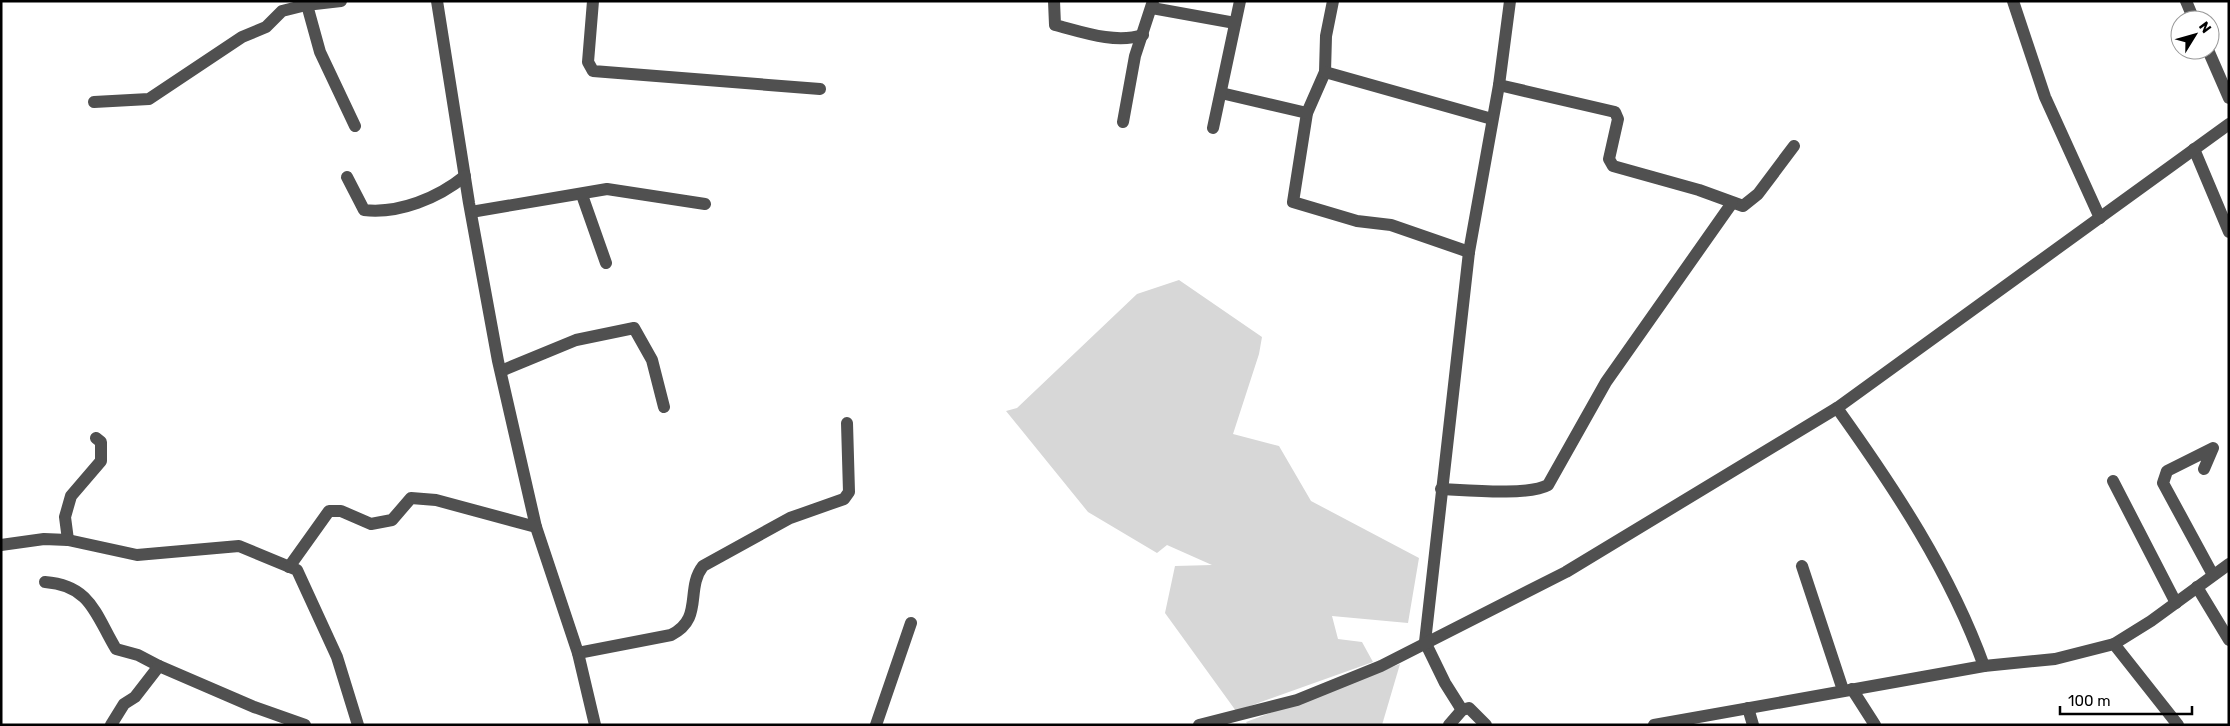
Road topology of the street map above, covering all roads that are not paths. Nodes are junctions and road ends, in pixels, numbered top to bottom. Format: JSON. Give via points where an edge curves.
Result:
{"nodes":[{"id":1,"x":341,"y":1,"type":"edge"},
{"id":2,"x":437,"y":1,"type":"edge"},
{"id":3,"x":593,"y":1,"type":"edge"},
{"id":4,"x":1054,"y":1,"type":"edge"},
{"id":5,"x":1240,"y":1,"type":"edge"},
{"id":6,"x":1333,"y":1,"type":"edge"},
{"id":7,"x":1510,"y":1,"type":"edge"},
{"id":8,"x":2013,"y":1,"type":"edge"},
{"id":9,"x":307,"y":5,"type":"junction"},
{"id":10,"x":1153,"y":5,"type":"edge"},
{"id":11,"x":1234,"y":23,"type":"junction"},
{"id":12,"x":1142,"y":35,"type":"junction"},
{"id":13,"x":2212,"y":60,"type":"edge"},
{"id":14,"x":1325,"y":72,"type":"junction"},
{"id":15,"x":1499,"y":85,"type":"junction"},
{"id":16,"x":820,"y":89,"type":"dead end"},
{"id":17,"x":1221,"y":93,"type":"junction"},
{"id":18,"x":2229,"y":98,"type":"edge"},
{"id":19,"x":94,"y":102,"type":"dead end"},
{"id":20,"x":1307,"y":113,"type":"junction"},
{"id":21,"x":1492,"y":119,"type":"junction"},
{"id":22,"x":1123,"y":122,"type":"dead end"},
{"id":23,"x":2229,"y":124,"type":"edge"},
{"id":24,"x":355,"y":126,"type":"dead end"},
{"id":25,"x":1213,"y":128,"type":"dead end"},
{"id":26,"x":1794,"y":146,"type":"dead end"},
{"id":27,"x":2194,"y":149,"type":"junction"},
{"id":28,"x":465,"y":176,"type":"junction"},
{"id":29,"x":347,"y":177,"type":"dead end"},
{"id":30,"x":582,"y":195,"type":"junction"},
{"id":31,"x":1732,"y":203,"type":"junction"},
{"id":32,"x":705,"y":204,"type":"dead end"},
{"id":33,"x":471,"y":212,"type":"junction"},
{"id":34,"x":2100,"y":218,"type":"junction"},
{"id":35,"x":2229,"y":232,"type":"edge"},
{"id":36,"x":1469,"y":252,"type":"junction"},
{"id":37,"x":606,"y":263,"type":"dead end"},
{"id":38,"x":500,"y":371,"type":"junction"},
{"id":39,"x":664,"y":407,"type":"dead end"},
{"id":40,"x":1837,"y":408,"type":"junction"},
{"id":41,"x":847,"y":423,"type":"dead end"},
{"id":42,"x":96,"y":438,"type":"dead end"},
{"id":43,"x":2204,"y":469,"type":"dead end"},
{"id":44,"x":2114,"y":481,"type":"dead end"},
{"id":45,"x":1441,"y":489,"type":"junction"},
{"id":46,"x":536,"y":527,"type":"junction"},
{"id":47,"x":68,"y":540,"type":"junction"},
{"id":48,"x":1,"y":545,"type":"edge"},
{"id":49,"x":2229,"y":564,"type":"edge"},
{"id":50,"x":1802,"y":566,"type":"dead end"},
{"id":51,"x":289,"y":567,"type":"junction"},
{"id":52,"x":2214,"y":575,"type":"junction"},
{"id":53,"x":45,"y":582,"type":"dead end"},
{"id":54,"x":2197,"y":587,"type":"junction"},
{"id":55,"x":2176,"y":603,"type":"junction"},
{"id":56,"x":911,"y":623,"type":"dead end"},
{"id":57,"x":2229,"y":640,"type":"edge"},
{"id":58,"x":1425,"y":642,"type":"junction"},
{"id":59,"x":2114,"y":644,"type":"junction"},
{"id":60,"x":578,"y":653,"type":"junction"},
{"id":61,"x":159,"y":666,"type":"junction"},
{"id":62,"x":1984,"y":666,"type":"junction"},
{"id":63,"x":1847,"y":690,"type":"junction"},
{"id":64,"x":1748,"y":708,"type":"junction"},
{"id":65,"x":1462,"y":710,"type":"junction"},
{"id":66,"x":111,"y":725,"type":"edge"},
{"id":67,"x":305,"y":725,"type":"edge"},
{"id":68,"x":358,"y":725,"type":"edge"},
{"id":69,"x":595,"y":725,"type":"edge"},
{"id":70,"x":876,"y":725,"type":"edge"},
{"id":71,"x":1199,"y":725,"type":"edge"},
{"id":72,"x":1449,"y":725,"type":"edge"},
{"id":73,"x":1486,"y":725,"type":"edge"},
{"id":74,"x":1654,"y":725,"type":"edge"},
{"id":75,"x":1753,"y":725,"type":"edge"},
{"id":76,"x":1875,"y":725,"type":"edge"},
{"id":77,"x":2178,"y":725,"type":"edge"}],
"edges":[{"from":1,"to":9,"type":"street"},
{"from":2,"to":28,"type":"street"},
{"from":3,"to":16,"type":"street","via":[[588,62],[593,71]]},
{"from":4,"to":12,"type":"street","via":[[1055,25],[1094,36],[1132,38]]},
{"from":5,"to":11,"type":"street"},
{"from":6,"to":14,"type":"street","via":[[1326,36]]},
{"from":7,"to":15,"type":"street"},
{"from":8,"to":34,"type":"street","via":[[2045,97]]},
{"from":9,"to":19,"type":"street","via":[[282,11],[266,27],[242,37],[149,99]]},
{"from":9,"to":24,"type":"street","via":[[320,52]]},
{"from":10,"to":11,"type":"street"},
{"from":10,"to":12,"type":"street"},
{"from":11,"to":17,"type":"street"},
{"from":12,"to":22,"type":"street"},
{"from":13,"to":18,"type":"street"},
{"from":14,"to":20,"type":"street"},
{"from":14,"to":21,"type":"street"},
{"from":15,"to":21,"type":"street"},
{"from":15,"to":31,"type":"street","via":[[1614,112],[1618,119],[1609,159],[1613,166],[1699,190]]},
{"from":17,"to":20,"type":"street"},
{"from":17,"to":25,"type":"street"},
{"from":20,"to":36,"type":"street","via":[[1293,202],[1357,221],[1391,225]]},
{"from":21,"to":36,"type":"street"},
{"from":23,"to":27,"type":"street"},
{"from":26,"to":31,"type":"street","via":[[1750,203],[1743,206]]},
{"from":27,"to":34,"type":"street"},
{"from":27,"to":35,"type":"street"},
{"from":28,"to":29,"type":"street","via":[[450,189],[411,206],[374,211],[364,210]]},
{"from":28,"to":33,"type":"street"},
{"from":30,"to":32,"type":"street","via":[[607,189]]},
{"from":30,"to":33,"type":"street"},
{"from":30,"to":37,"type":"street"},
{"from":31,"to":45,"type":"street","via":[[1606,382],[1548,485],[1519,490]]},
{"from":33,"to":38,"type":"street"},
{"from":34,"to":40,"type":"street"},
{"from":36,"to":45,"type":"street"},
{"from":38,"to":39,"type":"street","via":[[576,340],[634,328],[652,360]]},
{"from":38,"to":46,"type":"street"},
{"from":40,"to":58,"type":"street","via":[[1566,572]]},
{"from":40,"to":62,"type":"street","via":[[1877,463],[1944,573],[1971,629]]},
{"from":41,"to":60,"type":"street","via":[[849,492],[844,499],[790,518],[704,566],[696,575],[691,613],[684,628],[671,634]]},
{"from":42,"to":47,"type":"street","via":[[101,442],[101,461],[71,496],[65,518]]},
{"from":43,"to":52,"type":"street","via":[[2213,448],[2167,471],[2163,483]]},
{"from":44,"to":55,"type":"street"},
{"from":45,"to":58,"type":"street"},
{"from":46,"to":51,"type":"street","via":[[436,500],[411,498],[392,520],[371,524],[342,511],[328,511]]},
{"from":46,"to":60,"type":"street"},
{"from":47,"to":48,"type":"street","via":[[44,539]]},
{"from":47,"to":51,"type":"street","via":[[137,555],[239,546]]},
{"from":49,"to":52,"type":"street"},
{"from":50,"to":63,"type":"street"},
{"from":51,"to":68,"type":"street","via":[[297,570],[338,657]]},
{"from":52,"to":54,"type":"street"},
{"from":53,"to":61,"type":"street","via":[[58,583],[80,592],[100,615],[116,649],[138,655]]},
{"from":54,"to":55,"type":"street"},
{"from":54,"to":57,"type":"street"},
{"from":55,"to":59,"type":"street"},
{"from":56,"to":70,"type":"street"},
{"from":58,"to":65,"type":"street"},
{"from":58,"to":71,"type":"street","via":[[1381,666],[1297,700]]},
{"from":59,"to":62,"type":"street","via":[[2056,659]]},
{"from":59,"to":77,"type":"street"},
{"from":60,"to":69,"type":"street"},
{"from":61,"to":66,"type":"street","via":[[135,697],[124,704]]},
{"from":61,"to":67,"type":"street"},
{"from":62,"to":63,"type":"street"},
{"from":63,"to":64,"type":"street"},
{"from":63,"to":76,"type":"street"},
{"from":64,"to":74,"type":"street"},
{"from":64,"to":75,"type":"street"},
{"from":65,"to":72,"type":"street"},
{"from":65,"to":73,"type":"street","via":[[1469,708]]}]}
